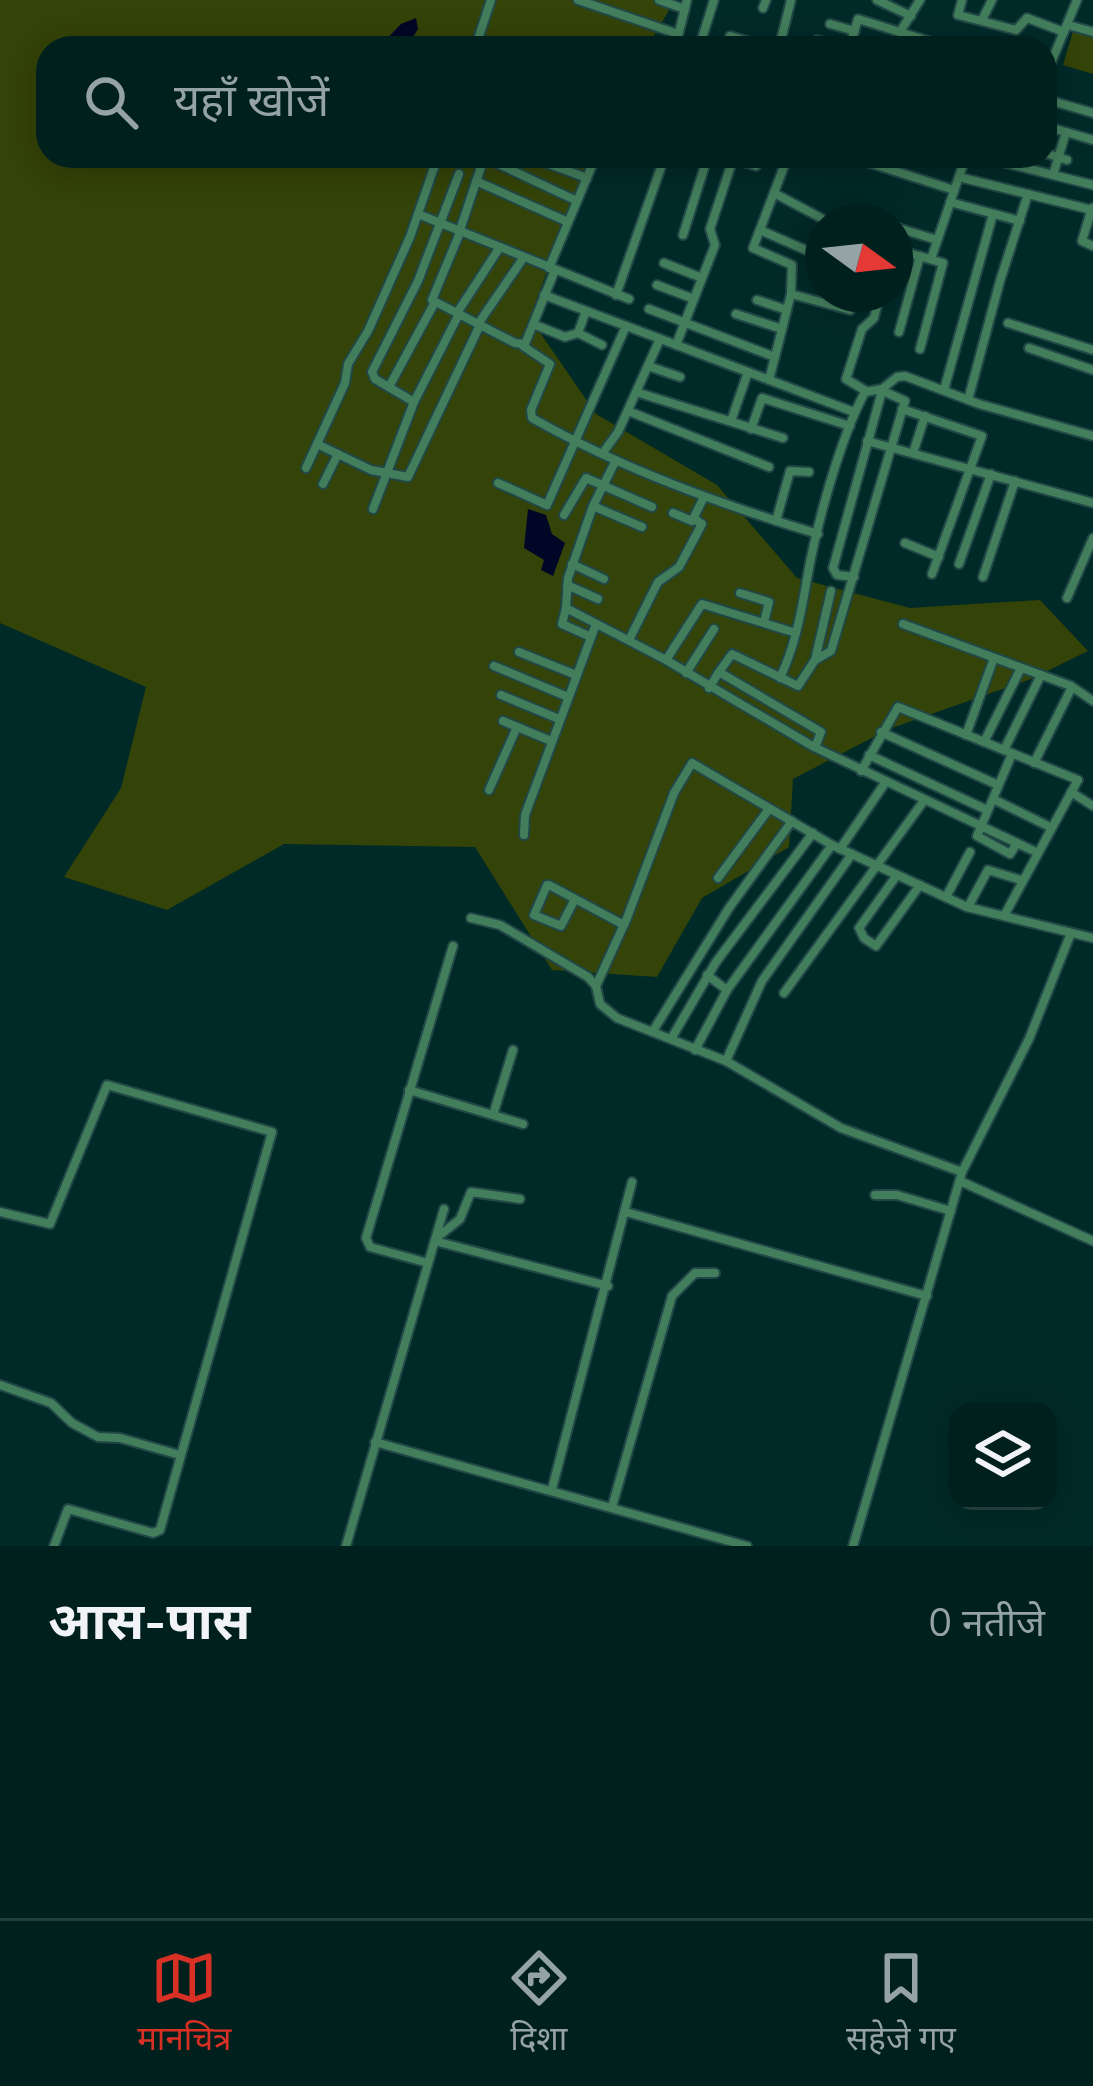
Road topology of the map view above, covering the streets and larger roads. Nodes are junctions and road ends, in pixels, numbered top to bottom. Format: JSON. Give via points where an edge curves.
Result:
{"nodes":[{"id":1,"x":491,"y":0,"type":"edge"},
{"id":2,"x":578,"y":0,"type":"edge"},
{"id":3,"x":658,"y":0,"type":"edge"},
{"id":4,"x":714,"y":0,"type":"edge"},
{"id":5,"x":791,"y":0,"type":"edge"},
{"id":6,"x":877,"y":0,"type":"edge"},
{"id":7,"x":920,"y":0,"type":"edge"},
{"id":8,"x":962,"y":0,"type":"edge"},
{"id":9,"x":992,"y":0,"type":"edge"},
{"id":10,"x":1077,"y":0,"type":"edge"},
{"id":11,"x":686,"y":4,"type":"edge"},
{"id":12,"x":911,"y":16,"type":"junction"},
{"id":13,"x":982,"y":20,"type":"junction"},
{"id":14,"x":830,"y":24,"type":"dead end"},
{"id":15,"x":1066,"y":28,"type":"junction"},
{"id":16,"x":855,"y":31,"type":"junction"},
{"id":17,"x":900,"y":32,"type":"junction"},
{"id":18,"x":1093,"y":32,"type":"edge"},
{"id":19,"x":678,"y":34,"type":"joint"},
{"id":20,"x":479,"y":36,"type":"edge"},
{"id":21,"x":703,"y":36,"type":"edge"},
{"id":22,"x":779,"y":36,"type":"edge"},
{"id":23,"x":853,"y":36,"type":"edge"},
{"id":24,"x":912,"y":36,"type":"edge"},
{"id":25,"x":1057,"y":49,"type":"edge"},
{"id":26,"x":1057,"y":102,"type":"edge"},
{"id":27,"x":1093,"y":113,"type":"edge"},
{"id":28,"x":1057,"y":129,"type":"edge"},
{"id":29,"x":1066,"y":132,"type":"junction"},
{"id":30,"x":1093,"y":140,"type":"edge"},
{"id":31,"x":1057,"y":157,"type":"edge"},
{"id":32,"x":1062,"y":159,"type":"junction"},
{"id":33,"x":434,"y":168,"type":"edge"},
{"id":34,"x":481,"y":168,"type":"edge"},
{"id":35,"x":506,"y":168,"type":"edge"},
{"id":36,"x":559,"y":168,"type":"edge"},
{"id":37,"x":591,"y":168,"type":"edge"},
{"id":38,"x":661,"y":168,"type":"edge"},
{"id":39,"x":705,"y":168,"type":"edge"},
{"id":40,"x":728,"y":168,"type":"edge"},
{"id":41,"x":783,"y":168,"type":"edge"},
{"id":42,"x":897,"y":168,"type":"edge"},
{"id":43,"x":961,"y":168,"type":"edge"},
{"id":44,"x":1025,"y":168,"type":"edge"},
{"id":45,"x":1057,"y":168,"type":"edge"},
{"id":46,"x":1057,"y":168,"type":"edge"},
{"id":47,"x":459,"y":174,"type":"dead end"},
{"id":48,"x":1053,"y":175,"type":"junction"},
{"id":49,"x":958,"y":177,"type":"junction"},
{"id":50,"x":586,"y":178,"type":"junction"},
{"id":51,"x":476,"y":181,"type":"junction"},
{"id":52,"x":1093,"y":185,"type":"edge"},
{"id":53,"x":954,"y":190,"type":"junction"},
{"id":54,"x":774,"y":193,"type":"junction"},
{"id":55,"x":1028,"y":194,"type":"junction"},
{"id":56,"x":578,"y":200,"type":"junction"},
{"id":57,"x":950,"y":202,"type":"junction"},
{"id":58,"x":805,"y":210,"type":"edge"},
{"id":59,"x":1092,"y":212,"type":"edge"},
{"id":60,"x":418,"y":214,"type":"junction"},
{"id":61,"x":993,"y":214,"type":"junction"},
{"id":62,"x":441,"y":221,"type":"junction"},
{"id":63,"x":1020,"y":221,"type":"junction"},
{"id":64,"x":568,"y":223,"type":"junction"},
{"id":65,"x":460,"y":230,"type":"junction"},
{"id":66,"x":760,"y":230,"type":"junction"},
{"id":67,"x":913,"y":232,"type":"edge"},
{"id":68,"x":683,"y":236,"type":"dead end"},
{"id":69,"x":938,"y":240,"type":"junction"},
{"id":70,"x":1093,"y":246,"type":"edge"},
{"id":71,"x":500,"y":247,"type":"junction"},
{"id":72,"x":805,"y":250,"type":"edge"},
{"id":73,"x":913,"y":254,"type":"edge"},
{"id":74,"x":524,"y":256,"type":"junction"},
{"id":75,"x":926,"y":257,"type":"junction"},
{"id":76,"x":664,"y":263,"type":"dead end"},
{"id":77,"x":552,"y":269,"type":"junction"},
{"id":78,"x":702,"y":278,"type":"junction"},
{"id":79,"x":656,"y":285,"type":"dead end"},
{"id":80,"x":791,"y":294,"type":"junction"},
{"id":81,"x":544,"y":295,"type":"junction"},
{"id":82,"x":616,"y":295,"type":"junction"},
{"id":83,"x":805,"y":298,"type":"edge"},
{"id":84,"x":629,"y":299,"type":"dead end"},
{"id":85,"x":694,"y":299,"type":"junction"},
{"id":86,"x":757,"y":300,"type":"dead end"},
{"id":87,"x":435,"y":302,"type":"junction"},
{"id":88,"x":649,"y":309,"type":"dead end"},
{"id":89,"x":787,"y":310,"type":"junction"},
{"id":90,"x":586,"y":311,"type":"junction"},
{"id":91,"x":875,"y":312,"type":"edge"},
{"id":92,"x":458,"y":314,"type":"junction"},
{"id":93,"x":736,"y":314,"type":"dead end"},
{"id":94,"x":684,"y":322,"type":"junction"},
{"id":95,"x":1008,"y":323,"type":"dead end"},
{"id":96,"x":533,"y":324,"type":"junction"},
{"id":97,"x":479,"y":325,"type":"junction"},
{"id":98,"x":626,"y":326,"type":"junction"},
{"id":99,"x":782,"y":329,"type":"junction"},
{"id":100,"x":899,"y":332,"type":"dead end"},
{"id":101,"x":578,"y":333,"type":"junction"},
{"id":102,"x":660,"y":339,"type":"junction"},
{"id":103,"x":602,"y":345,"type":"dead end"},
{"id":104,"x":676,"y":345,"type":"junction"},
{"id":105,"x":523,"y":346,"type":"junction"},
{"id":106,"x":1029,"y":348,"type":"dead end"},
{"id":107,"x":920,"y":349,"type":"dead end"},
{"id":108,"x":1093,"y":350,"type":"edge"},
{"id":109,"x":775,"y":357,"type":"junction"},
{"id":110,"x":648,"y":366,"type":"junction"},
{"id":111,"x":1093,"y":370,"type":"edge"},
{"id":112,"x":748,"y":372,"type":"junction"},
{"id":113,"x":680,"y":377,"type":"dead end"},
{"id":114,"x":769,"y":380,"type":"junction"},
{"id":115,"x":389,"y":386,"type":"junction"},
{"id":116,"x":882,"y":390,"type":"junction"},
{"id":117,"x":944,"y":390,"type":"junction"},
{"id":118,"x":866,"y":391,"type":"junction"},
{"id":119,"x":636,"y":392,"type":"junction"},
{"id":120,"x":968,"y":400,"type":"junction"},
{"id":121,"x":414,"y":402,"type":"junction"},
{"id":122,"x":902,"y":409,"type":"junction"},
{"id":123,"x":628,"y":411,"type":"junction"},
{"id":124,"x":854,"y":412,"type":"junction"},
{"id":125,"x":925,"y":416,"type":"junction"},
{"id":126,"x":730,"y":422,"type":"junction"},
{"id":127,"x":850,"y":426,"type":"junction"},
{"id":128,"x":751,"y":428,"type":"junction"},
{"id":129,"x":1093,"y":436,"type":"edge"},
{"id":130,"x":783,"y":438,"type":"dead end"},
{"id":131,"x":867,"y":441,"type":"junction"},
{"id":132,"x":574,"y":442,"type":"junction"},
{"id":133,"x":317,"y":444,"type":"junction"},
{"id":134,"x":890,"y":448,"type":"junction"},
{"id":135,"x":913,"y":453,"type":"junction"},
{"id":136,"x":338,"y":454,"type":"junction"},
{"id":137,"x":602,"y":454,"type":"junction"},
{"id":138,"x":616,"y":460,"type":"junction"},
{"id":139,"x":769,"y":467,"type":"dead end"},
{"id":140,"x":306,"y":468,"type":"dead end"},
{"id":141,"x":972,"y":469,"type":"junction"},
{"id":142,"x":809,"y":472,"type":"dead end"},
{"id":143,"x":384,"y":474,"type":"junction"},
{"id":144,"x":991,"y":474,"type":"junction"},
{"id":145,"x":1015,"y":481,"type":"junction"},
{"id":146,"x":498,"y":483,"type":"dead end"},
{"id":147,"x":323,"y":484,"type":"dead end"},
{"id":148,"x":603,"y":484,"type":"junction"},
{"id":149,"x":704,"y":497,"type":"junction"},
{"id":150,"x":1093,"y":503,"type":"edge"},
{"id":151,"x":593,"y":506,"type":"junction"},
{"id":152,"x":652,"y":508,"type":"dead end"},
{"id":153,"x":373,"y":509,"type":"dead end"},
{"id":154,"x":673,"y":513,"type":"dead end"},
{"id":155,"x":564,"y":515,"type":"dead end"},
{"id":156,"x":694,"y":519,"type":"junction"},
{"id":157,"x":776,"y":521,"type":"junction"},
{"id":158,"x":642,"y":527,"type":"dead end"},
{"id":159,"x":818,"y":533,"type":"junction"},
{"id":160,"x":1093,"y":538,"type":"edge"},
{"id":161,"x":905,"y":543,"type":"dead end"},
{"id":162,"x":939,"y":557,"type":"junction"},
{"id":163,"x":572,"y":564,"type":"junction"},
{"id":164,"x":959,"y":564,"type":"dead end"},
{"id":165,"x":932,"y":574,"type":"dead end"},
{"id":166,"x":854,"y":577,"type":"junction"},
{"id":167,"x":983,"y":577,"type":"dead end"},
{"id":168,"x":604,"y":579,"type":"dead end"},
{"id":169,"x":567,"y":585,"type":"junction"},
{"id":170,"x":831,"y":591,"type":"dead end"},
{"id":171,"x":740,"y":592,"type":"dead end"},
{"id":172,"x":1067,"y":598,"type":"dead end"},
{"id":173,"x":598,"y":599,"type":"dead end"},
{"id":174,"x":566,"y":608,"type":"junction"},
{"id":175,"x":764,"y":622,"type":"junction"},
{"id":176,"x":596,"y":624,"type":"junction"},
{"id":177,"x":903,"y":624,"type":"dead end"},
{"id":178,"x":714,"y":629,"type":"dead end"},
{"id":179,"x":796,"y":633,"type":"junction"},
{"id":180,"x":591,"y":638,"type":"junction"},
{"id":181,"x":629,"y":640,"type":"junction"},
{"id":182,"x":519,"y":652,"type":"dead end"},
{"id":183,"x":994,"y":658,"type":"junction"},
{"id":184,"x":666,"y":660,"type":"junction"},
{"id":185,"x":814,"y":661,"type":"junction"},
{"id":186,"x":494,"y":666,"type":"dead end"},
{"id":187,"x":1021,"y":668,"type":"junction"},
{"id":188,"x":718,"y":672,"type":"junction"},
{"id":189,"x":686,"y":674,"type":"junction"},
{"id":190,"x":576,"y":675,"type":"junction"},
{"id":191,"x":1041,"y":675,"type":"junction"},
{"id":192,"x":780,"y":678,"type":"junction"},
{"id":193,"x":1072,"y":687,"type":"junction"},
{"id":194,"x":709,"y":688,"type":"junction"},
{"id":195,"x":501,"y":695,"type":"dead end"},
{"id":196,"x":568,"y":698,"type":"junction"},
{"id":197,"x":1093,"y":701,"type":"edge"},
{"id":198,"x":560,"y":719,"type":"junction"},
{"id":199,"x":503,"y":721,"type":"dead end"},
{"id":200,"x":517,"y":727,"type":"junction"},
{"id":201,"x":881,"y":732,"type":"junction"},
{"id":202,"x":966,"y":734,"type":"junction"},
{"id":203,"x":551,"y":741,"type":"junction"},
{"id":204,"x":984,"y":742,"type":"junction"},
{"id":205,"x":814,"y":747,"type":"junction"},
{"id":206,"x":1008,"y":752,"type":"junction"},
{"id":207,"x":868,"y":755,"type":"junction"},
{"id":208,"x":1034,"y":764,"type":"junction"},
{"id":209,"x":861,"y":771,"type":"junction"},
{"id":210,"x":885,"y":783,"type":"junction"},
{"id":211,"x":998,"y":785,"type":"junction"},
{"id":212,"x":489,"y":790,"type":"dead end"},
{"id":213,"x":1071,"y":792,"type":"junction"},
{"id":214,"x":992,"y":799,"type":"junction"},
{"id":215,"x":923,"y":802,"type":"junction"},
{"id":216,"x":1093,"y":806,"type":"edge"},
{"id":217,"x":769,"y":809,"type":"junction"},
{"id":218,"x":988,"y":811,"type":"junction"},
{"id":219,"x":792,"y":821,"type":"junction"},
{"id":220,"x":980,"y":827,"type":"junction"},
{"id":221,"x":1050,"y":827,"type":"junction"},
{"id":222,"x":813,"y":833,"type":"junction"},
{"id":223,"x":524,"y":835,"type":"dead end"},
{"id":224,"x":836,"y":847,"type":"junction"},
{"id":225,"x":970,"y":852,"type":"dead end"},
{"id":226,"x":1036,"y":852,"type":"junction"},
{"id":227,"x":852,"y":854,"type":"junction"},
{"id":228,"x":876,"y":867,"type":"junction"},
{"id":229,"x":897,"y":875,"type":"junction"},
{"id":230,"x":718,"y":878,"type":"dead end"},
{"id":231,"x":1021,"y":880,"type":"junction"},
{"id":232,"x":920,"y":885,"type":"junction"},
{"id":233,"x":946,"y":897,"type":"junction"},
{"id":234,"x":575,"y":899,"type":"junction"},
{"id":235,"x":967,"y":907,"type":"junction"},
{"id":236,"x":1004,"y":916,"type":"junction"},
{"id":237,"x":471,"y":918,"type":"dead end"},
{"id":238,"x":624,"y":925,"type":"junction"},
{"id":239,"x":1071,"y":933,"type":"junction"},
{"id":240,"x":1093,"y":938,"type":"edge"},
{"id":241,"x":453,"y":946,"type":"dead end"},
{"id":242,"x":707,"y":975,"type":"junction"},
{"id":243,"x":596,"y":986,"type":"junction"},
{"id":244,"x":727,"y":990,"type":"junction"},
{"id":245,"x":784,"y":992,"type":"dead end"},
{"id":246,"x":653,"y":1031,"type":"junction"},
{"id":247,"x":671,"y":1039,"type":"junction"},
{"id":248,"x":513,"y":1050,"type":"dead end"},
{"id":249,"x":695,"y":1050,"type":"junction"},
{"id":250,"x":726,"y":1061,"type":"junction"},
{"id":251,"x":410,"y":1090,"type":"junction"},
{"id":252,"x":493,"y":1115,"type":"junction"},
{"id":253,"x":523,"y":1124,"type":"dead end"},
{"id":254,"x":961,"y":1177,"type":"junction"},
{"id":255,"x":632,"y":1181,"type":"dead end"},
{"id":256,"x":875,"y":1195,"type":"dead end"},
{"id":257,"x":520,"y":1199,"type":"dead end"},
{"id":258,"x":444,"y":1209,"type":"dead end"},
{"id":259,"x":951,"y":1211,"type":"junction"},
{"id":260,"x":0,"y":1212,"type":"edge"},
{"id":261,"x":626,"y":1212,"type":"junction"},
{"id":262,"x":1093,"y":1240,"type":"edge"},
{"id":263,"x":437,"y":1241,"type":"junction"},
{"id":264,"x":428,"y":1263,"type":"junction"},
{"id":265,"x":715,"y":1273,"type":"dead end"},
{"id":266,"x":608,"y":1286,"type":"junction"},
{"id":267,"x":927,"y":1295,"type":"junction"},
{"id":268,"x":0,"y":1385,"type":"edge"},
{"id":269,"x":375,"y":1442,"type":"junction"},
{"id":270,"x":180,"y":1455,"type":"junction"},
{"id":271,"x":552,"y":1489,"type":"junction"},
{"id":272,"x":612,"y":1507,"type":"junction"},
{"id":273,"x":54,"y":1546,"type":"edge"},
{"id":274,"x":346,"y":1546,"type":"edge"},
{"id":275,"x":747,"y":1546,"type":"edge"},
{"id":276,"x":853,"y":1546,"type":"edge"}],
"edges":[{"from":1,"to":20,"type":"street"},
{"from":2,"to":19,"type":"street"},
{"from":3,"to":11,"type":"street"},
{"from":4,"to":21,"type":"street"},
{"from":5,"to":22,"type":"street"},
{"from":6,"to":12,"type":"street"},
{"from":7,"to":12,"type":"street"},
{"from":8,"to":13,"type":"street","via":[[956,14]]},
{"from":9,"to":13,"type":"street"},
{"from":10,"to":15,"type":"street"},
{"from":11,"to":19,"type":"street"},
{"from":12,"to":17,"type":"street"},
{"from":13,"to":15,"type":"street","via":[[1016,30],[1027,17]]},
{"from":14,"to":16,"type":"street"},
{"from":15,"to":18,"type":"street"},
{"from":15,"to":25,"type":"street"},
{"from":16,"to":17,"type":"street","via":[[858,19]]},
{"from":16,"to":23,"type":"street"},
{"from":17,"to":24,"type":"street"},
{"from":26,"to":27,"type":"street"},
{"from":28,"to":29,"type":"street"},
{"from":29,"to":30,"type":"street"},
{"from":29,"to":32,"type":"street"},
{"from":31,"to":32,"type":"street"},
{"from":32,"to":45,"type":"street"},
{"from":33,"to":60,"type":"street"},
{"from":34,"to":51,"type":"street"},
{"from":35,"to":56,"type":"street"},
{"from":36,"to":50,"type":"street"},
{"from":37,"to":50,"type":"street"},
{"from":38,"to":82,"type":"street"},
{"from":39,"to":68,"type":"street"},
{"from":40,"to":78,"type":"street","via":[[710,230],[716,245]]},
{"from":41,"to":54,"type":"street"},
{"from":42,"to":53,"type":"street"},
{"from":43,"to":49,"type":"street"},
{"from":44,"to":48,"type":"street"},
{"from":46,"to":48,"type":"street"},
{"from":47,"to":62,"type":"street"},
{"from":48,"to":52,"type":"street"},
{"from":49,"to":53,"type":"street"},
{"from":49,"to":55,"type":"street"},
{"from":50,"to":56,"type":"street"},
{"from":51,"to":64,"type":"street"},
{"from":51,"to":65,"type":"street"},
{"from":53,"to":57,"type":"street"},
{"from":54,"to":58,"type":"street"},
{"from":54,"to":66,"type":"street"},
{"from":55,"to":59,"type":"street"},
{"from":55,"to":63,"type":"street"},
{"from":56,"to":64,"type":"street"},
{"from":57,"to":61,"type":"street"},
{"from":57,"to":69,"type":"street"},
{"from":59,"to":70,"type":"street","via":[[1082,241]]},
{"from":60,"to":62,"type":"street"},
{"from":60,"to":133,"type":"street"},
{"from":61,"to":63,"type":"street"},
{"from":61,"to":117,"type":"street"},
{"from":62,"to":65,"type":"street"},
{"from":62,"to":115,"type":"street","via":[[372,372]]},
{"from":63,"to":120,"type":"street"},
{"from":64,"to":77,"type":"street"},
{"from":65,"to":71,"type":"street"},
{"from":65,"to":87,"type":"street"},
{"from":66,"to":72,"type":"street"},
{"from":66,"to":80,"type":"street","via":[[753,249],[792,265]]},
{"from":67,"to":69,"type":"street"},
{"from":69,"to":75,"type":"street"},
{"from":71,"to":74,"type":"street"},
{"from":71,"to":92,"type":"street"},
{"from":73,"to":75,"type":"street"},
{"from":74,"to":77,"type":"street"},
{"from":74,"to":97,"type":"street"},
{"from":75,"to":100,"type":"street"},
{"from":75,"to":107,"type":"street","via":[[944,266]]},
{"from":76,"to":78,"type":"street"},
{"from":77,"to":81,"type":"street"},
{"from":77,"to":82,"type":"street"},
{"from":78,"to":85,"type":"street"},
{"from":79,"to":85,"type":"street"},
{"from":80,"to":83,"type":"street"},
{"from":80,"to":89,"type":"street"},
{"from":81,"to":90,"type":"street"},
{"from":81,"to":96,"type":"street"},
{"from":82,"to":84,"type":"street"},
{"from":85,"to":94,"type":"street"},
{"from":86,"to":89,"type":"street"},
{"from":87,"to":92,"type":"street"},
{"from":87,"to":115,"type":"street"},
{"from":88,"to":94,"type":"street"},
{"from":89,"to":99,"type":"street"},
{"from":90,"to":98,"type":"street"},
{"from":90,"to":101,"type":"street"},
{"from":91,"to":118,"type":"street","via":[[846,379]]},
{"from":92,"to":97,"type":"street"},
{"from":92,"to":121,"type":"street"},
{"from":93,"to":99,"type":"street"},
{"from":94,"to":104,"type":"street"},
{"from":94,"to":109,"type":"street"},
{"from":95,"to":108,"type":"street"},
{"from":96,"to":101,"type":"street","via":[[565,337]]},
{"from":96,"to":105,"type":"street"},
{"from":97,"to":105,"type":"street"},
{"from":97,"to":143,"type":"street","via":[[408,477]]},
{"from":98,"to":102,"type":"street"},
{"from":98,"to":132,"type":"street"},
{"from":99,"to":109,"type":"street"},
{"from":101,"to":103,"type":"street"},
{"from":102,"to":104,"type":"street"},
{"from":102,"to":110,"type":"street"},
{"from":104,"to":112,"type":"street"},
{"from":105,"to":132,"type":"street","via":[[550,364],[530,417]]},
{"from":106,"to":111,"type":"street"},
{"from":109,"to":114,"type":"street"},
{"from":110,"to":113,"type":"street"},
{"from":110,"to":119,"type":"street"},
{"from":112,"to":114,"type":"street"},
{"from":112,"to":126,"type":"street"},
{"from":114,"to":124,"type":"street"},
{"from":115,"to":121,"type":"street"},
{"from":116,"to":117,"type":"street","via":[[903,376]]},
{"from":116,"to":118,"type":"street"},
{"from":116,"to":122,"type":"street","via":[[904,398]]},
{"from":116,"to":131,"type":"street"},
{"from":117,"to":120,"type":"street"},
{"from":118,"to":124,"type":"street"},
{"from":119,"to":123,"type":"street"},
{"from":119,"to":126,"type":"street"},
{"from":120,"to":129,"type":"street"},
{"from":121,"to":143,"type":"street"},
{"from":122,"to":125,"type":"street"},
{"from":122,"to":134,"type":"street"},
{"from":123,"to":137,"type":"street"},
{"from":123,"to":139,"type":"street"},
{"from":124,"to":127,"type":"street"},
{"from":125,"to":135,"type":"street"},
{"from":125,"to":141,"type":"street","via":[[980,434]]},
{"from":126,"to":128,"type":"street"},
{"from":127,"to":128,"type":"street","via":[[762,398]]},
{"from":127,"to":159,"type":"street"},
{"from":128,"to":130,"type":"street"},
{"from":131,"to":134,"type":"street"},
{"from":131,"to":166,"type":"street","via":[[833,568]]},
{"from":132,"to":137,"type":"street"},
{"from":132,"to":146,"type":"street","via":[[545,506]]},
{"from":133,"to":136,"type":"street"},
{"from":133,"to":140,"type":"street"},
{"from":134,"to":135,"type":"street"},
{"from":134,"to":166,"type":"street"},
{"from":135,"to":141,"type":"street"},
{"from":136,"to":143,"type":"street"},
{"from":136,"to":147,"type":"street"},
{"from":137,"to":138,"type":"street"},
{"from":138,"to":148,"type":"street"},
{"from":138,"to":149,"type":"street"},
{"from":141,"to":144,"type":"street"},
{"from":141,"to":162,"type":"street"},
{"from":142,"to":157,"type":"street","via":[[790,471]]},
{"from":143,"to":153,"type":"street"},
{"from":144,"to":145,"type":"street"},
{"from":144,"to":164,"type":"street"},
{"from":145,"to":150,"type":"street"},
{"from":145,"to":167,"type":"street"},
{"from":148,"to":151,"type":"street"},
{"from":148,"to":152,"type":"street"},
{"from":148,"to":155,"type":"street","via":[[583,479]]},
{"from":149,"to":156,"type":"street"},
{"from":149,"to":157,"type":"street"},
{"from":151,"to":158,"type":"street"},
{"from":151,"to":163,"type":"street"},
{"from":154,"to":156,"type":"street"},
{"from":156,"to":181,"type":"street","via":[[700,534],[676,571],[658,582]]},
{"from":157,"to":159,"type":"street"},
{"from":159,"to":179,"type":"street"},
{"from":160,"to":172,"type":"street"},
{"from":161,"to":162,"type":"street"},
{"from":162,"to":165,"type":"street"},
{"from":163,"to":168,"type":"street"},
{"from":163,"to":169,"type":"street"},
{"from":166,"to":185,"type":"street","via":[[832,648]]},
{"from":169,"to":173,"type":"street"},
{"from":169,"to":174,"type":"street"},
{"from":170,"to":185,"type":"street"},
{"from":171,"to":175,"type":"street","via":[[769,602]]},
{"from":174,"to":176,"type":"street"},
{"from":174,"to":180,"type":"street","via":[[562,624]]},
{"from":175,"to":179,"type":"street"},
{"from":175,"to":184,"type":"street","via":[[702,604]]},
{"from":176,"to":180,"type":"street"},
{"from":176,"to":181,"type":"street"},
{"from":177,"to":183,"type":"street"},
{"from":178,"to":189,"type":"street"},
{"from":179,"to":192,"type":"street"},
{"from":180,"to":190,"type":"street"},
{"from":181,"to":184,"type":"street"},
{"from":182,"to":190,"type":"street"},
{"from":183,"to":187,"type":"street"},
{"from":183,"to":202,"type":"street"},
{"from":184,"to":189,"type":"street"},
{"from":185,"to":192,"type":"street","via":[[800,686]]},
{"from":186,"to":196,"type":"street"},
{"from":187,"to":191,"type":"street"},
{"from":187,"to":204,"type":"street"},
{"from":188,"to":192,"type":"street","via":[[732,654]]},
{"from":188,"to":194,"type":"street"},
{"from":188,"to":205,"type":"street","via":[[819,730]]},
{"from":189,"to":194,"type":"street"},
{"from":190,"to":196,"type":"street"},
{"from":191,"to":193,"type":"street"},
{"from":191,"to":206,"type":"street"},
{"from":193,"to":197,"type":"street"},
{"from":193,"to":208,"type":"street"},
{"from":194,"to":205,"type":"street"},
{"from":195,"to":198,"type":"street"},
{"from":196,"to":198,"type":"street"},
{"from":198,"to":203,"type":"street"},
{"from":199,"to":200,"type":"street"},
{"from":200,"to":203,"type":"street"},
{"from":200,"to":212,"type":"street"},
{"from":201,"to":202,"type":"street","via":[[898,707]]},
{"from":201,"to":207,"type":"street"},
{"from":201,"to":211,"type":"street"},
{"from":202,"to":204,"type":"street"},
{"from":203,"to":223,"type":"street"},
{"from":204,"to":206,"type":"street"},
{"from":205,"to":209,"type":"street"},
{"from":206,"to":208,"type":"street"},
{"from":206,"to":211,"type":"street"},
{"from":207,"to":209,"type":"street"},
{"from":207,"to":218,"type":"street"},
{"from":208,"to":213,"type":"street","via":[[1078,780]]},
{"from":209,"to":210,"type":"street"},
{"from":210,"to":215,"type":"street"},
{"from":210,"to":224,"type":"street"},
{"from":211,"to":214,"type":"street"},
{"from":213,"to":216,"type":"street"},
{"from":213,"to":221,"type":"street"},
{"from":214,"to":218,"type":"street"},
{"from":214,"to":221,"type":"street"},
{"from":215,"to":220,"type":"street"},
{"from":215,"to":228,"type":"street"},
{"from":217,"to":219,"type":"street"},
{"from":217,"to":230,"type":"street"},
{"from":217,"to":238,"type":"street","via":[[688,765]]},
{"from":218,"to":220,"type":"street"},
{"from":219,"to":222,"type":"street"},
{"from":219,"to":246,"type":"street"},
{"from":220,"to":226,"type":"street"},
{"from":221,"to":226,"type":"street"},
{"from":222,"to":224,"type":"street"},
{"from":222,"to":242,"type":"street"},
{"from":224,"to":227,"type":"street"},
{"from":224,"to":244,"type":"street"},
{"from":225,"to":233,"type":"street"},
{"from":226,"to":231,"type":"street"},
{"from":227,"to":228,"type":"street"},
{"from":227,"to":250,"type":"street","via":[[762,981]]},
{"from":228,"to":229,"type":"street"},
{"from":228,"to":245,"type":"street"},
{"from":229,"to":232,"type":"street"},
{"from":229,"to":232,"type":"street","via":[[859,928],[876,946]]},
{"from":231,"to":235,"type":"street","via":[[988,870]]},
{"from":231,"to":236,"type":"street"},
{"from":232,"to":233,"type":"street"},
{"from":233,"to":235,"type":"street"},
{"from":234,"to":234,"type":"street","via":[[561,926],[534,912],[547,885]]},
{"from":234,"to":238,"type":"street"},
{"from":235,"to":236,"type":"street"},
{"from":236,"to":239,"type":"street"},
{"from":237,"to":243,"type":"street","via":[[500,925]]},
{"from":238,"to":243,"type":"street"},
{"from":239,"to":240,"type":"street"},
{"from":239,"to":254,"type":"street"},
{"from":241,"to":251,"type":"street"},
{"from":242,"to":244,"type":"street"},
{"from":242,"to":247,"type":"street"},
{"from":243,"to":246,"type":"street","via":[[609,1013]]},
{"from":244,"to":249,"type":"street"},
{"from":246,"to":247,"type":"street"},
{"from":247,"to":249,"type":"street"},
{"from":248,"to":252,"type":"street"},
{"from":249,"to":250,"type":"street"},
{"from":250,"to":254,"type":"street","via":[[841,1128]]},
{"from":251,"to":252,"type":"street"},
{"from":251,"to":264,"type":"street","via":[[366,1243]]},
{"from":252,"to":253,"type":"street"},
{"from":254,"to":259,"type":"street"},
{"from":254,"to":262,"type":"street"},
{"from":255,"to":261,"type":"street"},
{"from":256,"to":259,"type":"street"},
{"from":257,"to":263,"type":"street","via":[[471,1192],[460,1219]]},
{"from":258,"to":263,"type":"street"},
{"from":259,"to":267,"type":"street"},
{"from":260,"to":270,"type":"street","via":[[50,1224],[107,1085],[270,1130]]},
{"from":261,"to":266,"type":"street"},
{"from":261,"to":267,"type":"street"},
{"from":263,"to":264,"type":"street"},
{"from":263,"to":266,"type":"street"},
{"from":264,"to":269,"type":"street"},
{"from":265,"to":272,"type":"street","via":[[695,1274],[670,1300]]},
{"from":266,"to":271,"type":"street"},
{"from":267,"to":276,"type":"street"},
{"from":268,"to":270,"type":"street","via":[[51,1403],[98,1437]]},
{"from":269,"to":271,"type":"street"},
{"from":269,"to":274,"type":"street"},
{"from":270,"to":273,"type":"street","via":[[158,1532],[68,1509]]},
{"from":271,"to":272,"type":"street"},
{"from":272,"to":275,"type":"street"}]}
